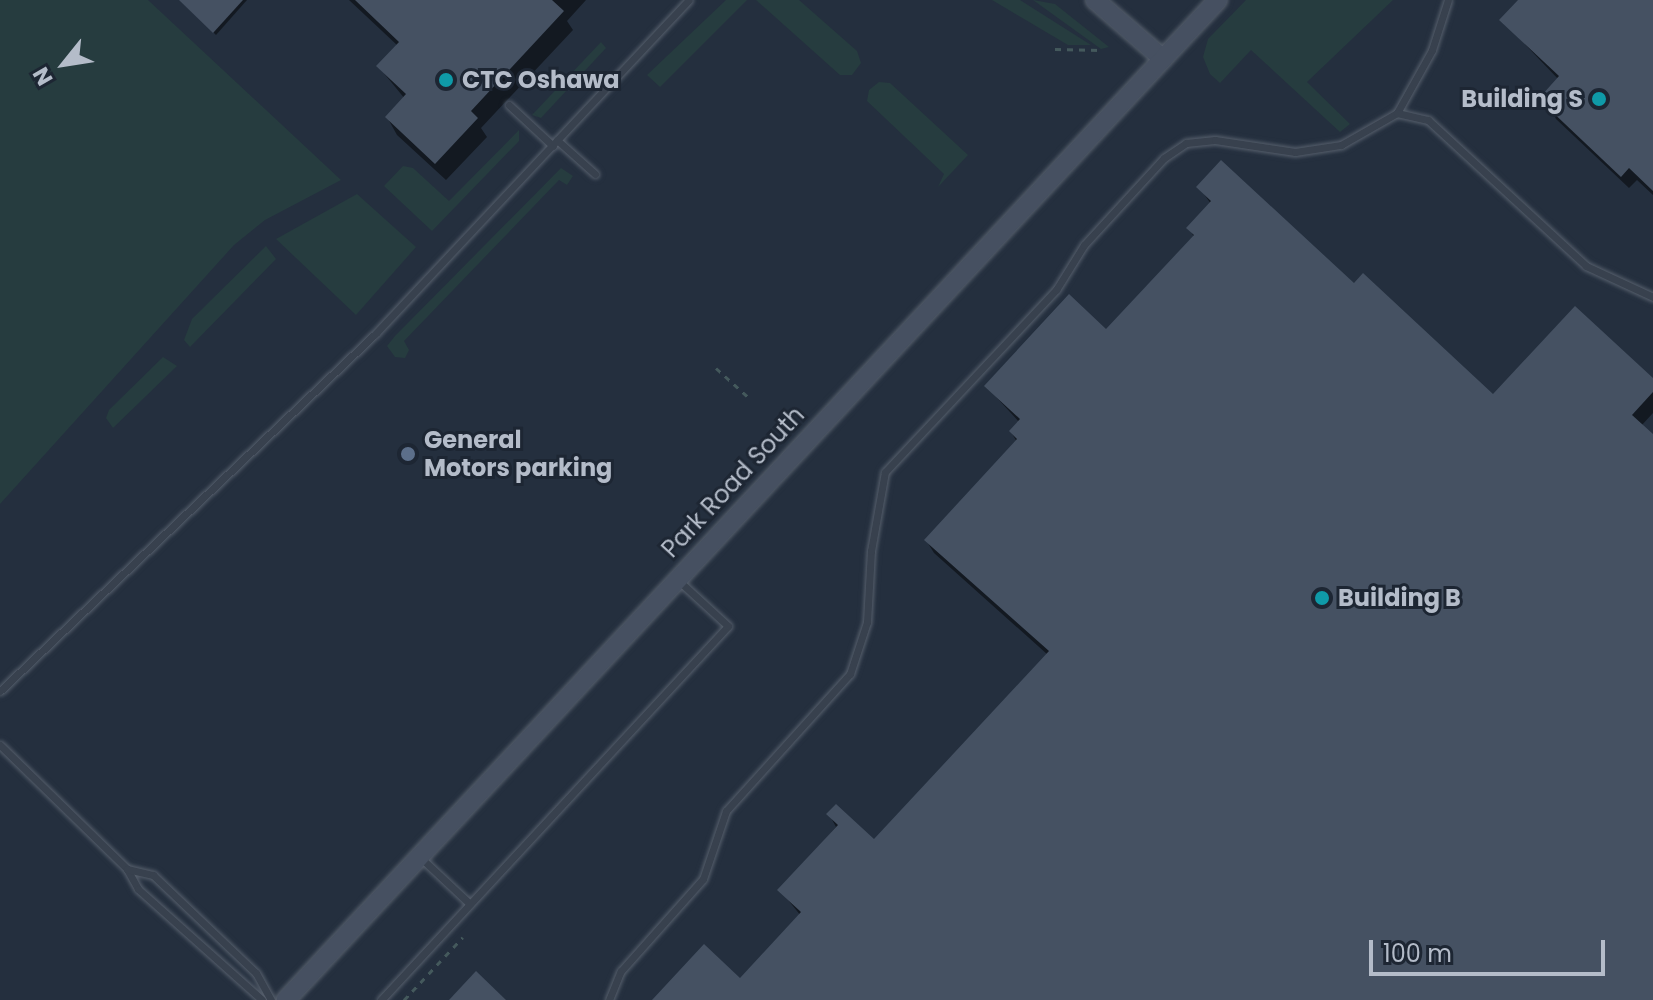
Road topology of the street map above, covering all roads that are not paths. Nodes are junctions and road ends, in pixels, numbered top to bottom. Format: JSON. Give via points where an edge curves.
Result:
{"nodes":[{"id":1,"x":1095,"y":0,"type":"edge"},
{"id":2,"x":1218,"y":0,"type":"edge"},
{"id":3,"x":1448,"y":0,"type":"edge"},
{"id":4,"x":683,"y":2,"type":"edge"},
{"id":5,"x":1163,"y":59,"type":"junction"},
{"id":6,"x":509,"y":105,"type":"dead end"},
{"id":7,"x":1397,"y":113,"type":"junction"},
{"id":8,"x":555,"y":143,"type":"junction"},
{"id":9,"x":595,"y":174,"type":"dead end"},
{"id":10,"x":1653,"y":297,"type":"edge"},
{"id":11,"x":677,"y":579,"type":"junction"},
{"id":12,"x":0,"y":691,"type":"edge"},
{"id":13,"x":0,"y":745,"type":"edge"},
{"id":14,"x":419,"y":856,"type":"junction"},
{"id":15,"x":127,"y":869,"type":"junction"},
{"id":16,"x":470,"y":904,"type":"junction"},
{"id":17,"x":262,"y":1000,"type":"edge"},
{"id":18,"x":271,"y":1000,"type":"edge"},
{"id":19,"x":286,"y":1000,"type":"edge"},
{"id":20,"x":381,"y":1000,"type":"edge"},
{"id":21,"x":609,"y":1000,"type":"edge"}],
"edges":[{"from":1,"to":5,"type":"main road"},
{"from":2,"to":5,"type":"main road","name":"Park Road South"},
{"from":3,"to":7,"type":"lane","via":[[1432,50]]},
{"from":4,"to":8,"type":"lane"},
{"from":5,"to":11,"type":"main road","name":"Park Road South"},
{"from":6,"to":8,"type":"lane"},
{"from":7,"to":10,"type":"lane","via":[[1428,120],[1586,266]]},
{"from":7,"to":21,"type":"lane","via":[[1341,145],[1295,152],[1215,140],[1186,143],[1164,158],[1084,245],[1056,290],[885,472],[871,551],[867,622],[850,674],[726,811],[703,879],[621,971]]},
{"from":8,"to":9,"type":"lane"},
{"from":8,"to":12,"type":"lane","via":[[375,334]]},
{"from":11,"to":14,"type":"main road","name":"Park Road South"},
{"from":11,"to":16,"type":"lane","via":[[728,626]]},
{"from":13,"to":15,"type":"lane"},
{"from":14,"to":16,"type":"lane"},
{"from":14,"to":19,"type":"main road","name":"Park Road South"},
{"from":15,"to":17,"type":"lane","via":[[138,889]]},
{"from":15,"to":18,"type":"lane","via":[[153,875],[256,973]]},
{"from":16,"to":20,"type":"lane"}]}
